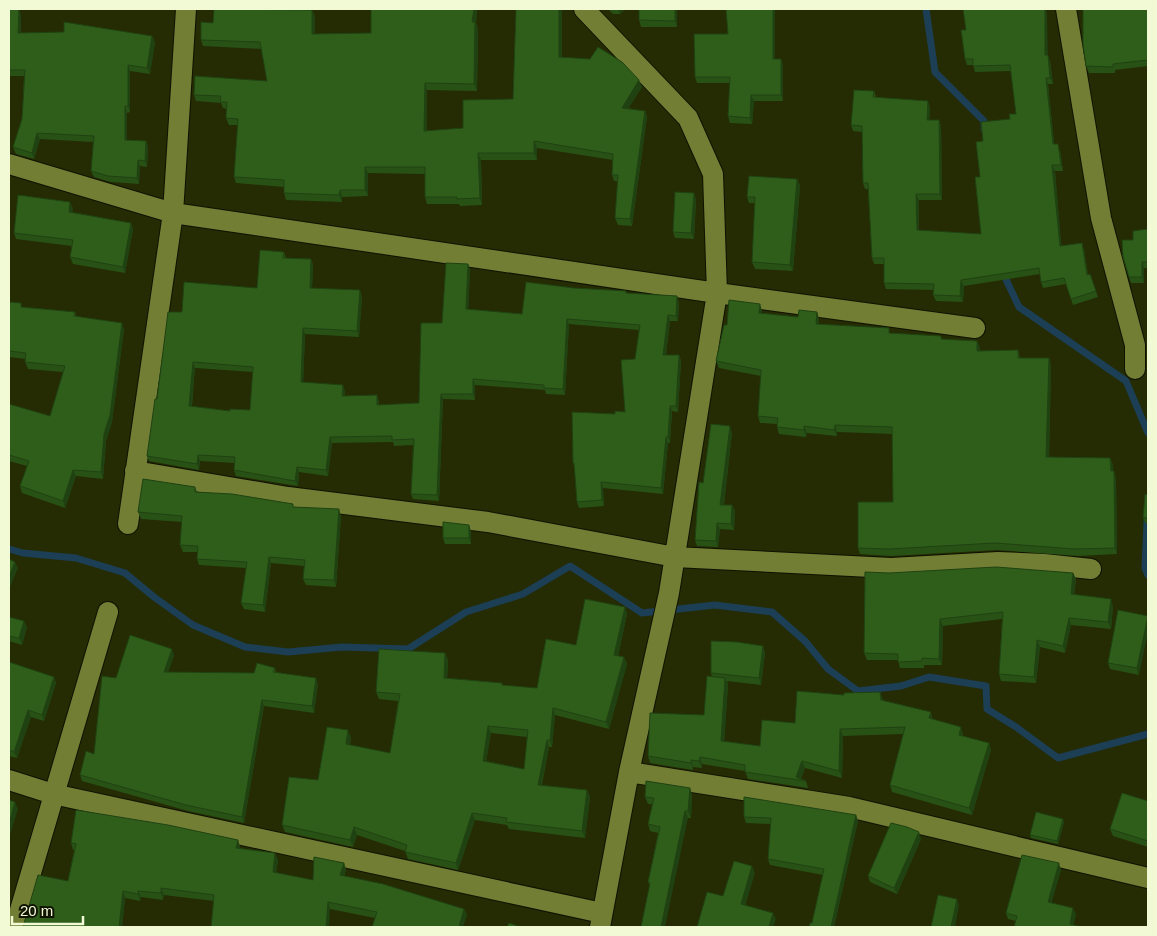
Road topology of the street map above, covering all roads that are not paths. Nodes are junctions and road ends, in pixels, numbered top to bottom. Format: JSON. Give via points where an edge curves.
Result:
{"nodes":[{"id":1,"x":186,"y":9,"type":"edge"},
{"id":2,"x":584,"y":9,"type":"edge"},
{"id":3,"x":1066,"y":9,"type":"edge"},
{"id":4,"x":9,"y":164,"type":"edge"},
{"id":5,"x":174,"y":213,"type":"junction"},
{"id":6,"x":717,"y":293,"type":"junction"},
{"id":7,"x":975,"y":328,"type":"dead end"},
{"id":8,"x":1135,"y":369,"type":"dead end"},
{"id":9,"x":135,"y":471,"type":"junction"},
{"id":10,"x":128,"y":524,"type":"dead end"},
{"id":11,"x":675,"y":557,"type":"junction"},
{"id":12,"x":1091,"y":569,"type":"dead end"},
{"id":13,"x":108,"y":612,"type":"dead end"},
{"id":14,"x":629,"y":772,"type":"junction"},
{"id":15,"x":9,"y":780,"type":"edge"},
{"id":16,"x":53,"y":794,"type":"junction"},
{"id":17,"x":1148,"y":878,"type":"edge"},
{"id":18,"x":601,"y":920,"type":"edge"},
{"id":19,"x":15,"y":927,"type":"edge"}],
"edges":[{"from":1,"to":5,"type":"street"},
{"from":2,"to":6,"type":"street","via":[[688,118],[713,174]]},
{"from":3,"to":8,"type":"street","via":[[1101,218],[1135,345]]},
{"from":4,"to":5,"type":"street"},
{"from":5,"to":6,"type":"street"},
{"from":5,"to":9,"type":"street"},
{"from":6,"to":7,"type":"street"},
{"from":6,"to":11,"type":"street"},
{"from":9,"to":10,"type":"street"},
{"from":9,"to":11,"type":"street","via":[[288,497],[488,522]]},
{"from":11,"to":12,"type":"street","via":[[891,568],[998,562]]},
{"from":11,"to":14,"type":"street"},
{"from":13,"to":16,"type":"street"},
{"from":14,"to":17,"type":"street","via":[[849,807]]},
{"from":14,"to":18,"type":"street"},
{"from":15,"to":16,"type":"street"},
{"from":16,"to":18,"type":"street"},
{"from":16,"to":19,"type":"street"}]}
